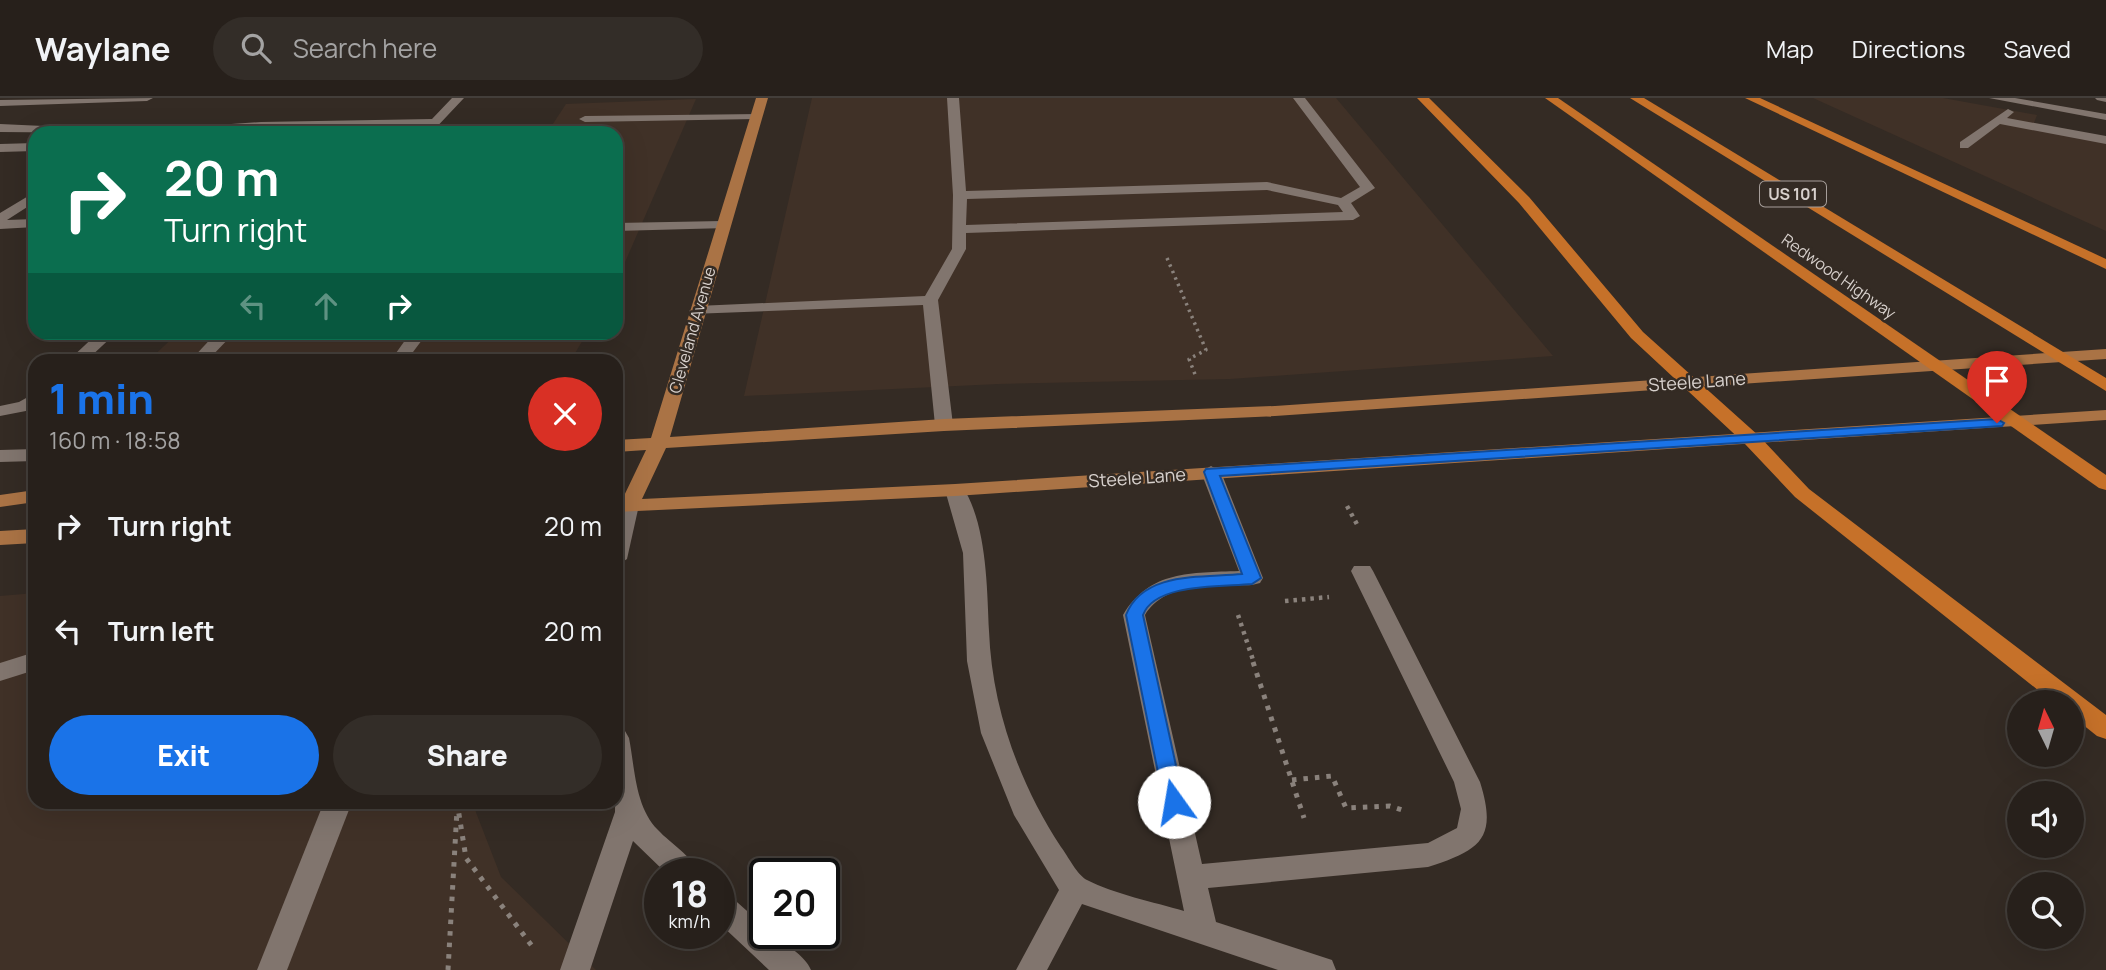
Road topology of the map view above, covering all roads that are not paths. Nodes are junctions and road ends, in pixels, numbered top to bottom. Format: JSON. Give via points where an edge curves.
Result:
{"nodes":[{"id":1,"x":9,"y":98,"type":"edge"},
{"id":2,"x":147,"y":98,"type":"edge"},
{"id":3,"x":458,"y":98,"type":"edge"},
{"id":4,"x":762,"y":98,"type":"edge"},
{"id":5,"x":953,"y":98,"type":"edge"},
{"id":6,"x":1299,"y":98,"type":"edge"},
{"id":7,"x":1423,"y":98,"type":"edge"},
{"id":8,"x":1552,"y":98,"type":"edge"},
{"id":9,"x":1636,"y":98,"type":"edge"},
{"id":10,"x":1751,"y":98,"type":"edge"},
{"id":11,"x":1995,"y":98,"type":"edge"},
{"id":12,"x":2020,"y":100,"type":"edge"},
{"id":13,"x":0,"y":103,"type":"edge"},
{"id":14,"x":756,"y":116,"type":"junction"},
{"id":15,"x":2106,"y":117,"type":"edge"},
{"id":16,"x":585,"y":120,"type":"dead end"},
{"id":17,"x":1998,"y":120,"type":"junction"},
{"id":18,"x":434,"y":122,"type":"junction"},
{"id":19,"x":261,"y":126,"type":"edge"},
{"id":20,"x":430,"y":126,"type":"edge"},
{"id":21,"x":0,"y":128,"type":"edge"},
{"id":22,"x":28,"y":129,"type":"edge"},
{"id":23,"x":2106,"y":140,"type":"edge"},
{"id":24,"x":1964,"y":145,"type":"dead end"},
{"id":25,"x":28,"y":147,"type":"edge"},
{"id":26,"x":0,"y":148,"type":"edge"},
{"id":27,"x":960,"y":195,"type":"junction"},
{"id":28,"x":28,"y":201,"type":"edge"},
{"id":29,"x":1343,"y":202,"type":"junction"},
{"id":30,"x":0,"y":219,"type":"edge"},
{"id":31,"x":28,"y":223,"type":"edge"},
{"id":32,"x":0,"y":225,"type":"edge"},
{"id":33,"x":723,"y":225,"type":"junction"},
{"id":34,"x":623,"y":227,"type":"edge"},
{"id":35,"x":958,"y":229,"type":"junction"},
{"id":36,"x":2106,"y":265,"type":"edge"},
{"id":37,"x":930,"y":300,"type":"junction"},
{"id":38,"x":697,"y":310,"type":"junction"},
{"id":39,"x":100,"y":340,"type":"edge"},
{"id":40,"x":219,"y":340,"type":"edge"},
{"id":41,"x":84,"y":354,"type":"edge"},
{"id":42,"x":205,"y":354,"type":"edge"},
{"id":43,"x":2106,"y":354,"type":"edge"},
{"id":44,"x":1688,"y":381,"type":"junction"},
{"id":45,"x":2106,"y":386,"type":"edge"},
{"id":46,"x":28,"y":405,"type":"edge"},
{"id":47,"x":0,"y":411,"type":"edge"},
{"id":48,"x":2106,"y":415,"type":"edge"},
{"id":49,"x":944,"y":425,"type":"junction"},
{"id":50,"x":1752,"y":440,"type":"junction"},
{"id":51,"x":659,"y":443,"type":"junction"},
{"id":52,"x":623,"y":446,"type":"edge"},
{"id":53,"x":28,"y":455,"type":"edge"},
{"id":54,"x":0,"y":456,"type":"edge"},
{"id":55,"x":1211,"y":472,"type":"junction"},
{"id":56,"x":2106,"y":484,"type":"edge"},
{"id":57,"x":955,"y":490,"type":"junction"},
{"id":58,"x":28,"y":497,"type":"edge"},
{"id":59,"x":0,"y":501,"type":"edge"},
{"id":60,"x":623,"y":503,"type":"edge"},
{"id":61,"x":623,"y":505,"type":"edge"},
{"id":62,"x":28,"y":537,"type":"edge"},
{"id":63,"x":0,"y":538,"type":"edge"},
{"id":64,"x":1362,"y":571,"type":"dead end"},
{"id":65,"x":28,"y":663,"type":"edge"},
{"id":66,"x":0,"y":673,"type":"edge"},
{"id":67,"x":2056,"y":690,"type":"edge"},
{"id":68,"x":2084,"y":712,"type":"edge"},
{"id":69,"x":2106,"y":729,"type":"edge"},
{"id":70,"x":623,"y":778,"type":"edge"},
{"id":71,"x":335,"y":809,"type":"edge"},
{"id":72,"x":629,"y":811,"type":"junction"},
{"id":73,"x":669,"y":858,"type":"edge"},
{"id":74,"x":1191,"y":877,"type":"junction"},
{"id":75,"x":1074,"y":889,"type":"junction"},
{"id":76,"x":735,"y":919,"type":"edge"},
{"id":77,"x":1203,"y":932,"type":"junction"},
{"id":78,"x":272,"y":970,"type":"edge"},
{"id":79,"x":575,"y":970,"type":"edge"},
{"id":80,"x":796,"y":970,"type":"edge"},
{"id":81,"x":1031,"y":970,"type":"edge"},
{"id":82,"x":1321,"y":970,"type":"edge"}],
"edges":[{"from":1,"to":13,"type":"street"},
{"from":2,"to":13,"type":"street"},
{"from":3,"to":18,"type":"street"},
{"from":4,"to":14,"type":"main road","name":"Cleveland Avenue"},
{"from":5,"to":27,"type":"street"},
{"from":6,"to":29,"type":"street","via":[[1368,188]]},
{"from":7,"to":44,"type":"highway","via":[[1524,200],[1637,335]]},
{"from":8,"to":56,"type":"highway","name":"Redwood Highway"},
{"from":9,"to":45,"type":"highway","number":"US 101"},
{"from":10,"to":36,"type":"highway"},
{"from":11,"to":12,"type":"street"},
{"from":12,"to":15,"type":"street"},
{"from":12,"to":17,"type":"street"},
{"from":14,"to":16,"type":"street"},
{"from":14,"to":33,"type":"main road","name":"Cleveland Avenue"},
{"from":17,"to":23,"type":"street"},
{"from":17,"to":24,"type":"street"},
{"from":18,"to":19,"type":"street"},
{"from":18,"to":20,"type":"street"},
{"from":21,"to":22,"type":"street"},
{"from":25,"to":26,"type":"street"},
{"from":27,"to":29,"type":"street","via":[[1267,186]]},
{"from":27,"to":35,"type":"street"},
{"from":28,"to":30,"type":"street"},
{"from":29,"to":35,"type":"street","via":[[1353,216]]},
{"from":31,"to":32,"type":"street"},
{"from":33,"to":34,"type":"street"},
{"from":33,"to":38,"type":"main road","name":"Cleveland Avenue"},
{"from":35,"to":37,"type":"street","via":[[959,249]]},
{"from":37,"to":38,"type":"street"},
{"from":37,"to":49,"type":"street"},
{"from":38,"to":51,"type":"main road","name":"Cleveland Avenue"},
{"from":39,"to":41,"type":"street"},
{"from":40,"to":42,"type":"street"},
{"from":43,"to":44,"type":"main road","name":"Steele Lane"},
{"from":44,"to":49,"type":"main road","name":"Steele Lane","via":[[1275,411]]},
{"from":44,"to":50,"type":"highway"},
{"from":46,"to":47,"type":"street"},
{"from":48,"to":50,"type":"main road","name":"Steele Lane"},
{"from":49,"to":51,"type":"main road","name":"Steele Lane"},
{"from":50,"to":55,"type":"main road","name":"Steele Lane"},
{"from":50,"to":67,"type":"highway","via":[[1802,493]]},
{"from":51,"to":52,"type":"main road","name":"Steele Lane"},
{"from":51,"to":60,"type":"main road","name":"Cleveland Avenue"},
{"from":53,"to":54,"type":"street"},
{"from":55,"to":57,"type":"main road","name":"Steele Lane"},
{"from":55,"to":74,"type":"street","via":[[1252,578],[1162,587],[1138,604],[1134,615]]},
{"from":57,"to":61,"type":"main road","name":"Steele Lane"},
{"from":57,"to":75,"type":"street","via":[[974,559],[980,671],[990,721],[1026,812]]},
{"from":58,"to":59,"type":"main road"},
{"from":62,"to":63,"type":"main road"},
{"from":64,"to":74,"type":"street","via":[[1467,782],[1475,809],[1470,834],[1451,848],[1428,855]]},
{"from":65,"to":66,"type":"street"},
{"from":68,"to":69,"type":"highway"},
{"from":70,"to":72,"type":"street"},
{"from":71,"to":78,"type":"street"},
{"from":72,"to":73,"type":"street","via":[[646,837]]},
{"from":72,"to":79,"type":"street"},
{"from":74,"to":77,"type":"street"},
{"from":75,"to":77,"type":"street"},
{"from":75,"to":81,"type":"street"},
{"from":76,"to":80,"type":"street"},
{"from":77,"to":82,"type":"street"}]}
